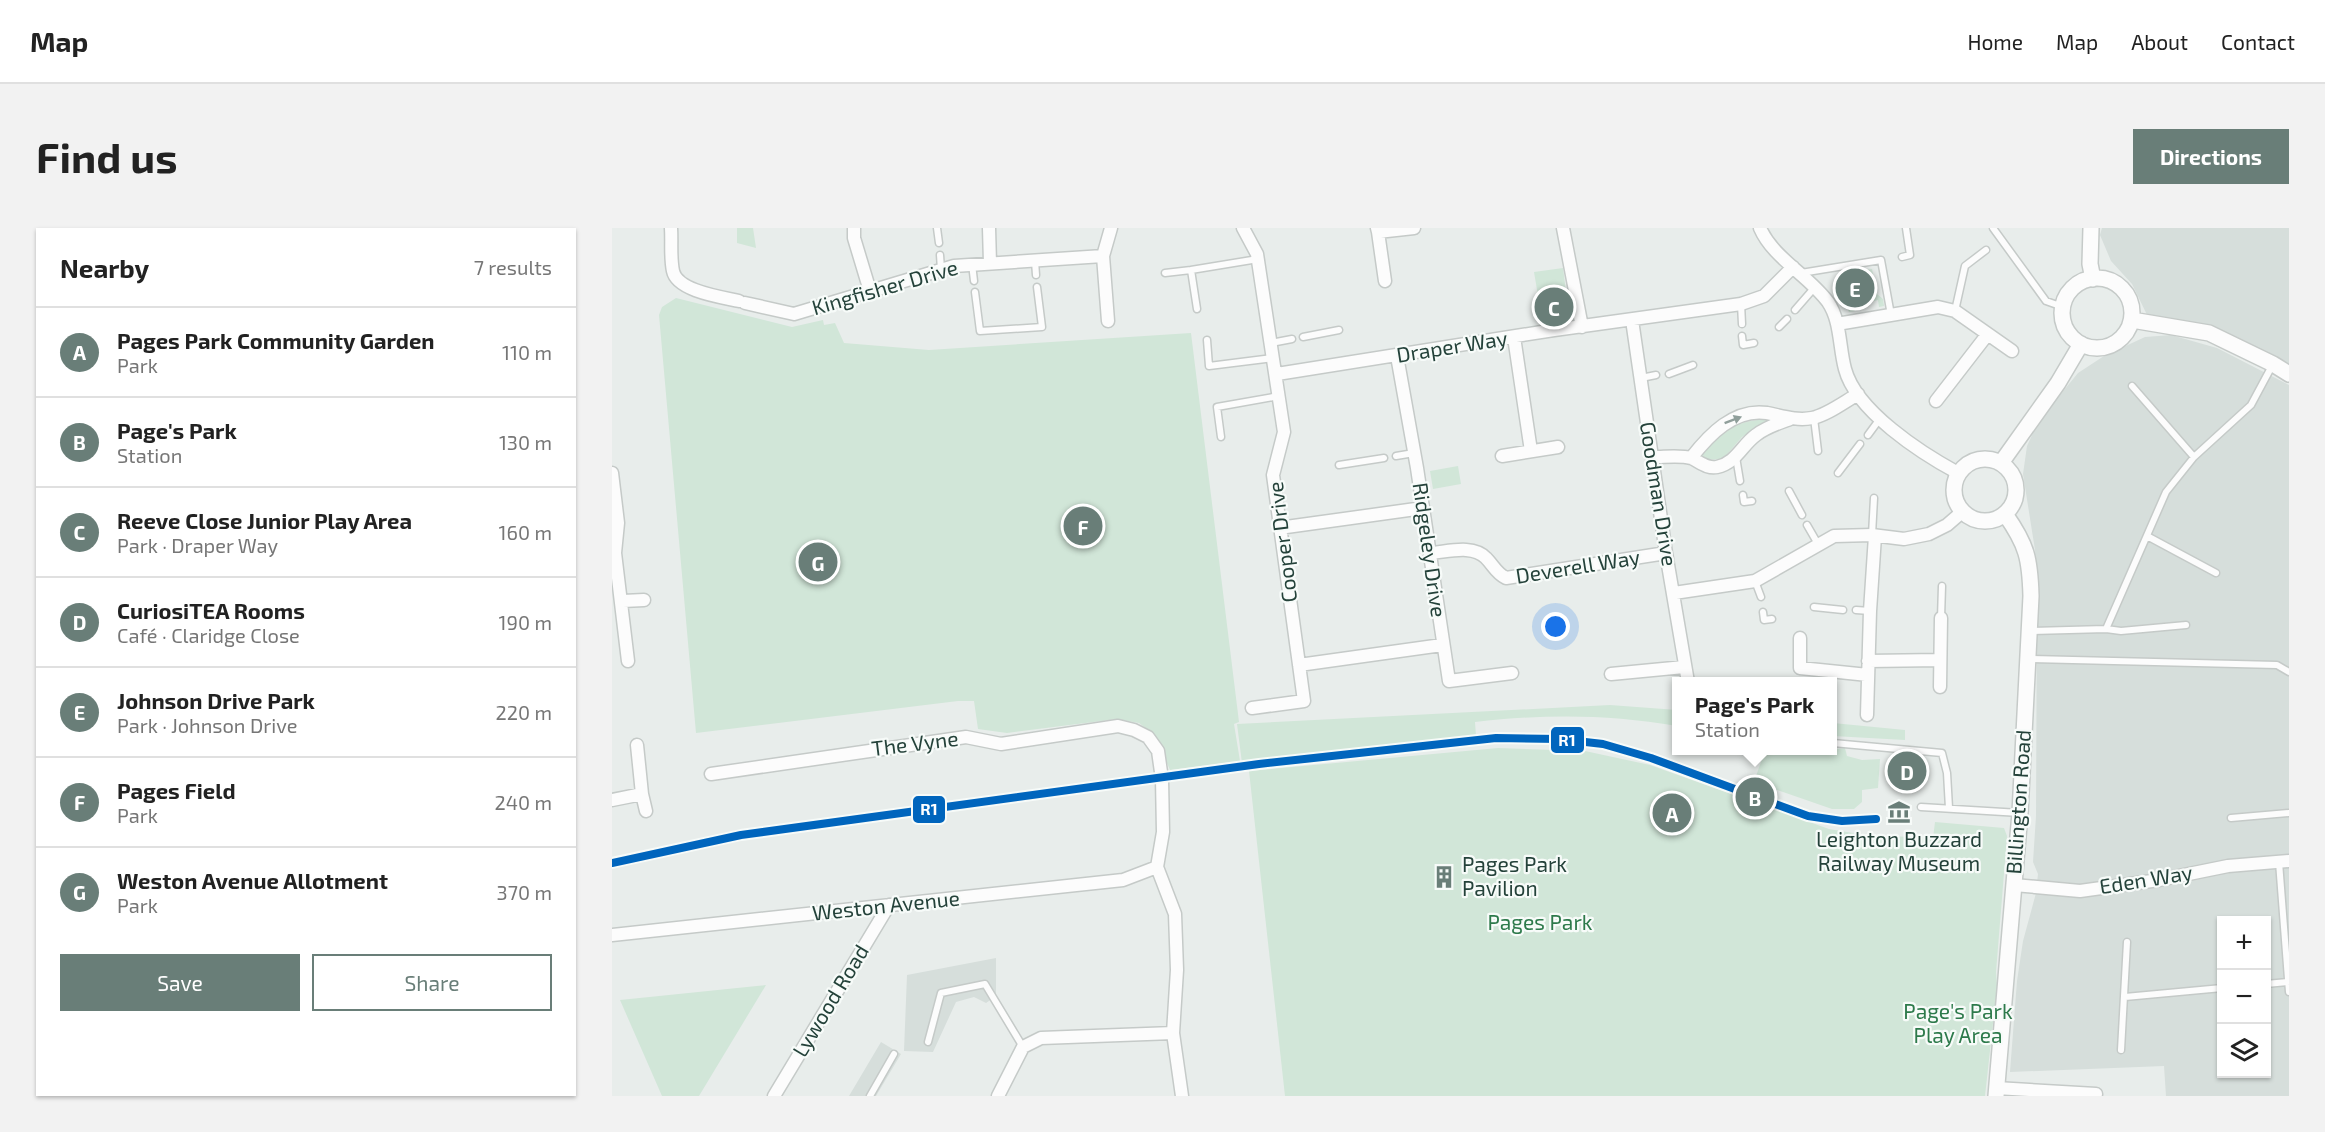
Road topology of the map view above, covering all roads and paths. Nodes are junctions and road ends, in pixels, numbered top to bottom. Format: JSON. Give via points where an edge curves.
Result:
{"nodes":[{"id":1,"x":670,"y":228,"type":"edge"},
{"id":2,"x":854,"y":228,"type":"edge"},
{"id":3,"x":937,"y":228,"type":"edge"},
{"id":4,"x":989,"y":228,"type":"edge"},
{"id":5,"x":1111,"y":228,"type":"edge"},
{"id":6,"x":1243,"y":228,"type":"edge"},
{"id":7,"x":1414,"y":228,"type":"edge"},
{"id":8,"x":1563,"y":228,"type":"edge"},
{"id":9,"x":1760,"y":228,"type":"edge"},
{"id":10,"x":1906,"y":228,"type":"edge"},
{"id":11,"x":1993,"y":228,"type":"edge"},
{"id":12,"x":2091,"y":228,"type":"edge"},
{"id":13,"x":1378,"y":230,"type":"edge"},
{"id":14,"x":939,"y":243,"type":"dead end"},
{"id":15,"x":1986,"y":250,"type":"dead end"},
{"id":16,"x":940,"y":255,"type":"dead end"},
{"id":17,"x":1103,"y":256,"type":"junction"},
{"id":18,"x":1902,"y":257,"type":"dead end"},
{"id":19,"x":1258,"y":259,"type":"junction"},
{"id":20,"x":1035,"y":260,"type":"junction"},
{"id":21,"x":990,"y":262,"type":"junction"},
{"id":22,"x":972,"y":264,"type":"junction"},
{"id":23,"x":941,"y":270,"type":"junction"},
{"id":24,"x":1191,"y":270,"type":"junction"},
{"id":25,"x":1797,"y":270,"type":"junction"},
{"id":26,"x":1165,"y":273,"type":"dead end"},
{"id":27,"x":1036,"y":275,"type":"dead end"},
{"id":28,"x":2093,"y":279,"type":"junction"},
{"id":29,"x":974,"y":281,"type":"dead end"},
{"id":30,"x":1385,"y":281,"type":"dead end"},
{"id":31,"x":1037,"y":287,"type":"dead end"},
{"id":32,"x":1816,"y":287,"type":"junction"},
{"id":33,"x":870,"y":291,"type":"junction"},
{"id":34,"x":975,"y":292,"type":"dead end"},
{"id":35,"x":1741,"y":304,"type":"junction"},
{"id":36,"x":2063,"y":307,"type":"junction"},
{"id":37,"x":1197,"y":309,"type":"dead end"},
{"id":38,"x":1795,"y":309,"type":"dead end"},
{"id":39,"x":1955,"y":311,"type":"junction"},
{"id":40,"x":1891,"y":315,"type":"junction"},
{"id":41,"x":1786,"y":319,"type":"dead end"},
{"id":42,"x":1632,"y":320,"type":"junction"},
{"id":43,"x":2132,"y":320,"type":"junction"},
{"id":44,"x":1108,"y":321,"type":"dead end"},
{"id":45,"x":1742,"y":324,"type":"dead end"},
{"id":46,"x":1837,"y":324,"type":"junction"},
{"id":47,"x":1582,"y":327,"type":"junction"},
{"id":48,"x":1779,"y":327,"type":"dead end"},
{"id":49,"x":1339,"y":330,"type":"dead end"},
{"id":50,"x":1987,"y":335,"type":"junction"},
{"id":51,"x":1742,"y":336,"type":"dead end"},
{"id":52,"x":1303,"y":337,"type":"dead end"},
{"id":53,"x":1514,"y":337,"type":"junction"},
{"id":54,"x":1292,"y":339,"type":"dead end"},
{"id":55,"x":1207,"y":340,"type":"dead end"},
{"id":56,"x":1271,"y":343,"type":"junction"},
{"id":57,"x":1754,"y":343,"type":"dead end"},
{"id":58,"x":2081,"y":344,"type":"junction"},
{"id":59,"x":2012,"y":351,"type":"dead end"},
{"id":60,"x":1397,"y":356,"type":"junction"},
{"id":61,"x":1274,"y":358,"type":"junction"},
{"id":62,"x":2273,"y":364,"type":"junction"},
{"id":63,"x":1693,"y":365,"type":"dead end"},
{"id":64,"x":1277,"y":374,"type":"junction"},
{"id":65,"x":1669,"y":374,"type":"dead end"},
{"id":66,"x":2289,"y":374,"type":"edge"},
{"id":67,"x":1656,"y":375,"type":"dead end"},
{"id":68,"x":1641,"y":378,"type":"junction"},
{"id":69,"x":2132,"y":386,"type":"dead end"},
{"id":70,"x":1858,"y":394,"type":"junction"},
{"id":71,"x":1280,"y":396,"type":"junction"},
{"id":72,"x":1936,"y":401,"type":"dead end"},
{"id":73,"x":1791,"y":418,"type":"junction"},
{"id":74,"x":1814,"y":418,"type":"junction"},
{"id":75,"x":1880,"y":420,"type":"junction"},
{"id":76,"x":1868,"y":435,"type":"dead end"},
{"id":77,"x":1221,"y":437,"type":"dead end"},
{"id":78,"x":1860,"y":444,"type":"dead end"},
{"id":79,"x":1558,"y":447,"type":"dead end"},
{"id":80,"x":1531,"y":450,"type":"junction"},
{"id":81,"x":1818,"y":451,"type":"dead end"},
{"id":82,"x":1414,"y":453,"type":"junction"},
{"id":83,"x":1396,"y":456,"type":"dead end"},
{"id":84,"x":1502,"y":456,"type":"dead end"},
{"id":85,"x":1736,"y":456,"type":"junction"},
{"id":86,"x":1654,"y":457,"type":"junction"},
{"id":87,"x":1384,"y":458,"type":"dead end"},
{"id":88,"x":1690,"y":458,"type":"junction"},
{"id":89,"x":2194,"y":458,"type":"junction"},
{"id":90,"x":2001,"y":463,"type":"junction"},
{"id":91,"x":1339,"y":465,"type":"dead end"},
{"id":92,"x":612,"y":473,"type":"edge"},
{"id":93,"x":1838,"y":473,"type":"dead end"},
{"id":94,"x":1958,"y":473,"type":"junction"},
{"id":95,"x":1740,"y":481,"type":"dead end"},
{"id":96,"x":1789,"y":491,"type":"dead end"},
{"id":97,"x":1743,"y":495,"type":"dead end"},
{"id":98,"x":1874,"y":498,"type":"dead end"},
{"id":99,"x":1752,"y":501,"type":"dead end"},
{"id":100,"x":1423,"y":507,"type":"junction"},
{"id":101,"x":1962,"y":512,"type":"junction"},
{"id":102,"x":2005,"y":514,"type":"junction"},
{"id":103,"x":1802,"y":515,"type":"dead end"},
{"id":104,"x":1807,"y":525,"type":"dead end"},
{"id":105,"x":1279,"y":528,"type":"junction"},
{"id":106,"x":1874,"y":535,"type":"junction"},
{"id":107,"x":2147,"y":536,"type":"junction"},
{"id":108,"x":1818,"y":544,"type":"junction"},
{"id":109,"x":1430,"y":553,"type":"junction"},
{"id":110,"x":1666,"y":553,"type":"junction"},
{"id":111,"x":2216,"y":573,"type":"dead end"},
{"id":112,"x":1755,"y":581,"type":"junction"},
{"id":113,"x":1942,"y":586,"type":"dead end"},
{"id":114,"x":1674,"y":593,"type":"junction"},
{"id":115,"x":1761,"y":597,"type":"dead end"},
{"id":116,"x":644,"y":600,"type":"dead end"},
{"id":117,"x":623,"y":602,"type":"junction"},
{"id":118,"x":1814,"y":607,"type":"dead end"},
{"id":119,"x":1843,"y":610,"type":"dead end"},
{"id":120,"x":1856,"y":610,"type":"dead end"},
{"id":121,"x":1870,"y":611,"type":"junction"},
{"id":122,"x":1763,"y":612,"type":"dead end"},
{"id":123,"x":1941,"y":618,"type":"joint"},
{"id":124,"x":1772,"y":619,"type":"dead end"},
{"id":125,"x":2186,"y":625,"type":"dead end"},
{"id":126,"x":2106,"y":629,"type":"junction"},
{"id":127,"x":2029,"y":631,"type":"junction"},
{"id":128,"x":1800,"y":638,"type":"dead end"},
{"id":129,"x":1442,"y":645,"type":"junction"},
{"id":130,"x":2028,"y":658,"type":"junction"},
{"id":131,"x":1940,"y":660,"type":"junction"},
{"id":132,"x":628,"y":661,"type":"dead end"},
{"id":133,"x":1868,"y":661,"type":"junction"},
{"id":134,"x":1299,"y":665,"type":"junction"},
{"id":135,"x":1684,"y":667,"type":"junction"},
{"id":136,"x":2289,"y":672,"type":"edge"},
{"id":137,"x":1512,"y":673,"type":"dead end"},
{"id":138,"x":1611,"y":674,"type":"dead end"},
{"id":139,"x":1868,"y":675,"type":"junction"},
{"id":140,"x":1687,"y":677,"type":"edge"},
{"id":141,"x":1940,"y":687,"type":"dead end"},
{"id":142,"x":1252,"y":708,"type":"dead end"},
{"id":143,"x":1867,"y":715,"type":"dead end"},
{"id":144,"x":1837,"y":743,"type":"edge"},
{"id":145,"x":638,"y":745,"type":"dead end"},
{"id":146,"x":711,"y":774,"type":"dead end"},
{"id":147,"x":642,"y":794,"type":"junction"},
{"id":148,"x":612,"y":800,"type":"edge"},
{"id":149,"x":1921,"y":807,"type":"dead end"},
{"id":150,"x":1949,"y":808,"type":"junction"},
{"id":151,"x":646,"y":811,"type":"dead end"},
{"id":152,"x":2020,"y":813,"type":"junction"},
{"id":153,"x":2289,"y":813,"type":"edge"},
{"id":154,"x":2231,"y":818,"type":"dead end"},
{"id":155,"x":2284,"y":862,"type":"edge"},
{"id":156,"x":1157,"y":867,"type":"junction"},
{"id":157,"x":2013,"y":885,"type":"junction"},
{"id":158,"x":889,"y":905,"type":"junction"},
{"id":159,"x":612,"y":935,"type":"edge"},
{"id":160,"x":2127,"y":942,"type":"dead end"},
{"id":161,"x":2288,"y":982,"type":"edge"},
{"id":162,"x":2271,"y":984,"type":"edge"},
{"id":163,"x":2217,"y":988,"type":"edge"},
{"id":164,"x":2289,"y":992,"type":"edge"},
{"id":165,"x":2125,"y":997,"type":"junction"},
{"id":166,"x":1173,"y":1033,"type":"junction"},
{"id":167,"x":928,"y":1042,"type":"dead end"},
{"id":168,"x":1023,"y":1047,"type":"junction"},
{"id":169,"x":2121,"y":1050,"type":"dead end"},
{"id":170,"x":894,"y":1054,"type":"dead end"},
{"id":171,"x":1996,"y":1092,"type":"edge"},
{"id":172,"x":2096,"y":1094,"type":"dead end"},
{"id":173,"x":774,"y":1096,"type":"edge"},
{"id":174,"x":870,"y":1096,"type":"edge"},
{"id":175,"x":998,"y":1096,"type":"edge"},
{"id":176,"x":1182,"y":1096,"type":"edge"}],
"edges":[{"from":1,"to":33,"type":"street","name":"Kingfisher Drive","via":[[673,273],[680,283],[694,290],[794,314]]},
{"from":2,"to":33,"type":"street"},
{"from":3,"to":14,"type":"lane"},
{"from":4,"to":21,"type":"street"},
{"from":5,"to":17,"type":"street"},
{"from":6,"to":19,"type":"street","name":"Cooper Drive"},
{"from":7,"to":13,"type":"street"},
{"from":8,"to":47,"type":"street"},
{"from":9,"to":25,"type":"street","via":[[1766,242]]},
{"from":10,"to":18,"type":"lane","via":[[1910,255]]},
{"from":11,"to":36,"type":"lane","via":[[2046,301]]},
{"from":12,"to":28,"type":"street"},
{"from":13,"to":30,"type":"street"},
{"from":15,"to":39,"type":"lane","via":[[1965,266]]},
{"from":16,"to":23,"type":"lane"},
{"from":17,"to":20,"type":"street","name":"Kingfisher Drive"},
{"from":17,"to":44,"type":"street"},
{"from":19,"to":24,"type":"lane"},
{"from":19,"to":56,"type":"street","name":"Cooper Drive"},
{"from":20,"to":21,"type":"street","name":"Kingfisher Drive"},
{"from":20,"to":27,"type":"lane"},
{"from":21,"to":22,"type":"street","name":"Kingfisher Drive"},
{"from":22,"to":23,"type":"street","name":"Kingfisher Drive"},
{"from":22,"to":29,"type":"lane"},
{"from":23,"to":33,"type":"street","name":"Kingfisher Drive"},
{"from":24,"to":26,"type":"lane"},
{"from":24,"to":37,"type":"lane"},
{"from":25,"to":32,"type":"street"},
{"from":25,"to":35,"type":"street","name":"Draper Way","via":[[1764,297]]},
{"from":25,"to":40,"type":"lane","via":[[1885,259]]},
{"from":28,"to":36,"type":"street","via":[[2073,288]]},
{"from":28,"to":43,"type":"street","via":[[2108,279],[2120,286],[2129,297]]},
{"from":31,"to":34,"type":"lane","via":[[1042,327],[980,331]]},
{"from":32,"to":38,"type":"lane"},
{"from":32,"to":46,"type":"street","via":[[1830,305]]},
{"from":35,"to":42,"type":"street","name":"Draper Way"},
{"from":35,"to":45,"type":"lane"},
{"from":36,"to":58,"type":"street","via":[[2066,328]]},
{"from":39,"to":40,"type":"street","via":[[1938,307]]},
{"from":39,"to":50,"type":"street"},
{"from":40,"to":46,"type":"street"},
{"from":41,"to":48,"type":"lane"},
{"from":42,"to":47,"type":"street","name":"Draper Way"},
{"from":42,"to":68,"type":"street","name":"Goodman Drive"},
{"from":43,"to":58,"type":"street","via":[[2117,343],[2106,348]]},
{"from":43,"to":62,"type":"street","via":[[2209,333]]},
{"from":46,"to":70,"type":"street","via":[[1845,371]]},
{"from":47,"to":53,"type":"street","name":"Draper Way"},
{"from":49,"to":52,"type":"lane"},
{"from":50,"to":59,"type":"street"},
{"from":50,"to":72,"type":"street"},
{"from":51,"to":57,"type":"lane","via":[[1743,345]]},
{"from":53,"to":60,"type":"street","name":"Draper Way"},
{"from":53,"to":80,"type":"street"},
{"from":54,"to":56,"type":"lane"},
{"from":55,"to":61,"type":"lane","via":[[1209,366]]},
{"from":56,"to":61,"type":"street","name":"Cooper Drive"},
{"from":58,"to":90,"type":"street"},
{"from":60,"to":64,"type":"street","name":"Draper Way"},
{"from":60,"to":82,"type":"street","name":"Ridgeley Drive"},
{"from":61,"to":64,"type":"street","name":"Cooper Drive"},
{"from":62,"to":66,"type":"street"},
{"from":62,"to":89,"type":"lane","via":[[2251,405]]},
{"from":63,"to":65,"type":"lane"},
{"from":64,"to":71,"type":"street","name":"Cooper Drive"},
{"from":67,"to":68,"type":"lane"},
{"from":68,"to":86,"type":"street","name":"Goodman Drive"},
{"from":69,"to":89,"type":"lane"},
{"from":70,"to":74,"type":"street"},
{"from":70,"to":75,"type":"street"},
{"from":71,"to":77,"type":"lane","via":[[1217,407]]},
{"from":71,"to":105,"type":"street","name":"Cooper Drive","via":[[1284,432],[1273,475]]},
{"from":73,"to":74,"type":"street"},
{"from":73,"to":85,"type":"street","via":[[1758,434]]},
{"from":88,"to":73,"type":"street","one_way":true,"via":[[1733,418],[1763,413]]},
{"from":74,"to":81,"type":"lane"},
{"from":75,"to":76,"type":"lane"},
{"from":75,"to":94,"type":"street"},
{"from":78,"to":93,"type":"lane"},
{"from":79,"to":80,"type":"street"},
{"from":80,"to":84,"type":"street"},
{"from":82,"to":83,"type":"lane"},
{"from":82,"to":100,"type":"street","name":"Ridgeley Drive"},
{"from":85,"to":88,"type":"street","via":[[1716,467]]},
{"from":85,"to":95,"type":"lane"},
{"from":86,"to":88,"type":"street"},
{"from":86,"to":110,"type":"street","name":"Goodman Drive"},
{"from":87,"to":91,"type":"lane"},
{"from":89,"to":107,"type":"lane","via":[[2166,492]]},
{"from":90,"to":94,"type":"street","via":[[1982,458]]},
{"from":90,"to":102,"type":"street","via":[[2009,470],[2016,488],[2012,506]]},
{"from":92,"to":117,"type":"street","via":[[618,523],[615,553]]},
{"from":94,"to":101,"type":"street","via":[[1953,494]]},
{"from":96,"to":103,"type":"lane"},
{"from":97,"to":99,"type":"lane","via":[[1744,502]]},
{"from":98,"to":106,"type":"lane"},
{"from":100,"to":105,"type":"street"},
{"from":100,"to":109,"type":"street","name":"Ridgeley Drive"},
{"from":101,"to":102,"type":"street","via":[[1979,521]]},
{"from":101,"to":106,"type":"street","via":[[1929,534],[1904,539]]},
{"from":102,"to":127,"type":"street","name":"Billington Road","via":[[2025,545],[2030,566]]},
{"from":104,"to":108,"type":"lane"},
{"from":105,"to":134,"type":"street","name":"Cooper Drive"},
{"from":106,"to":108,"type":"street","via":[[1834,536]]},
{"from":106,"to":121,"type":"street"},
{"from":107,"to":111,"type":"lane"},
{"from":107,"to":126,"type":"lane"},
{"from":108,"to":112,"type":"street"},
{"from":109,"to":110,"type":"street","name":"Deverell Way","via":[[1475,550],[1506,578]]},
{"from":109,"to":129,"type":"street","name":"Ridgeley Drive"},
{"from":110,"to":114,"type":"street","name":"Goodman Drive"},
{"from":112,"to":114,"type":"street"},
{"from":112,"to":115,"type":"lane"},
{"from":113,"to":123,"type":"lane"},
{"from":114,"to":135,"type":"street","name":"Goodman Drive"},
{"from":116,"to":117,"type":"street"},
{"from":117,"to":132,"type":"street"},
{"from":118,"to":119,"type":"lane"},
{"from":120,"to":121,"type":"lane"},
{"from":121,"to":133,"type":"street"},
{"from":122,"to":124,"type":"lane","via":[[1764,620]]},
{"from":123,"to":131,"type":"street"},
{"from":125,"to":126,"type":"lane"},
{"from":126,"to":127,"type":"lane"},
{"from":127,"to":130,"type":"street","name":"Billington Road"},
{"from":128,"to":139,"type":"street","via":[[1800,668]]},
{"from":129,"to":134,"type":"street"},
{"from":129,"to":137,"type":"street","name":"Ridgeley Drive","via":[[1449,681]]},
{"from":130,"to":136,"type":"lane","via":[[2277,665]]},
{"from":130,"to":152,"type":"street","name":"Billington Road"},
{"from":131,"to":133,"type":"street"},
{"from":131,"to":141,"type":"street"},
{"from":133,"to":139,"type":"street"},
{"from":134,"to":142,"type":"street","name":"Cooper Drive","via":[[1304,701]]},
{"from":135,"to":138,"type":"street"},
{"from":135,"to":140,"type":"street","name":"Goodman Drive"},
{"from":139,"to":143,"type":"street"},
{"from":144,"to":150,"type":"lane","via":[[1942,753]]},
{"from":145,"to":147,"type":"street"},
{"from":146,"to":156,"type":"street","name":"The Vyne","via":[[966,737],[1001,744],[1118,726],[1148,737],[1158,751],[1163,832]]},
{"from":147,"to":148,"type":"street"},
{"from":147,"to":151,"type":"street"},
{"from":149,"to":150,"type":"lane"},
{"from":150,"to":152,"type":"lane"},
{"from":152,"to":157,"type":"street","name":"Billington Road"},
{"from":153,"to":154,"type":"lane"},
{"from":155,"to":157,"type":"street","name":"Eden Way","via":[[2228,866],[2080,891]]},
{"from":155,"to":161,"type":"lane","name":"Eden Way"},
{"from":156,"to":158,"type":"street","name":"Weston Avenue","via":[[1123,880]]},
{"from":156,"to":166,"type":"street","via":[[1175,914]]},
{"from":157,"to":171,"type":"street","name":"Billington Road"},
{"from":158,"to":159,"type":"street","name":"Weston Avenue"},
{"from":158,"to":173,"type":"street","name":"Lywood Road"},
{"from":160,"to":165,"type":"lane"},
{"from":161,"to":162,"type":"lane"},
{"from":161,"to":164,"type":"lane","name":"Eden Way"},
{"from":163,"to":165,"type":"lane"},
{"from":165,"to":169,"type":"lane"},
{"from":166,"to":168,"type":"street","via":[[1041,1038]]},
{"from":166,"to":176,"type":"street"},
{"from":167,"to":168,"type":"lane","via":[[941,993],[985,984]]},
{"from":168,"to":175,"type":"street"},
{"from":170,"to":174,"type":"lane"},
{"from":171,"to":172,"type":"street"}]}
